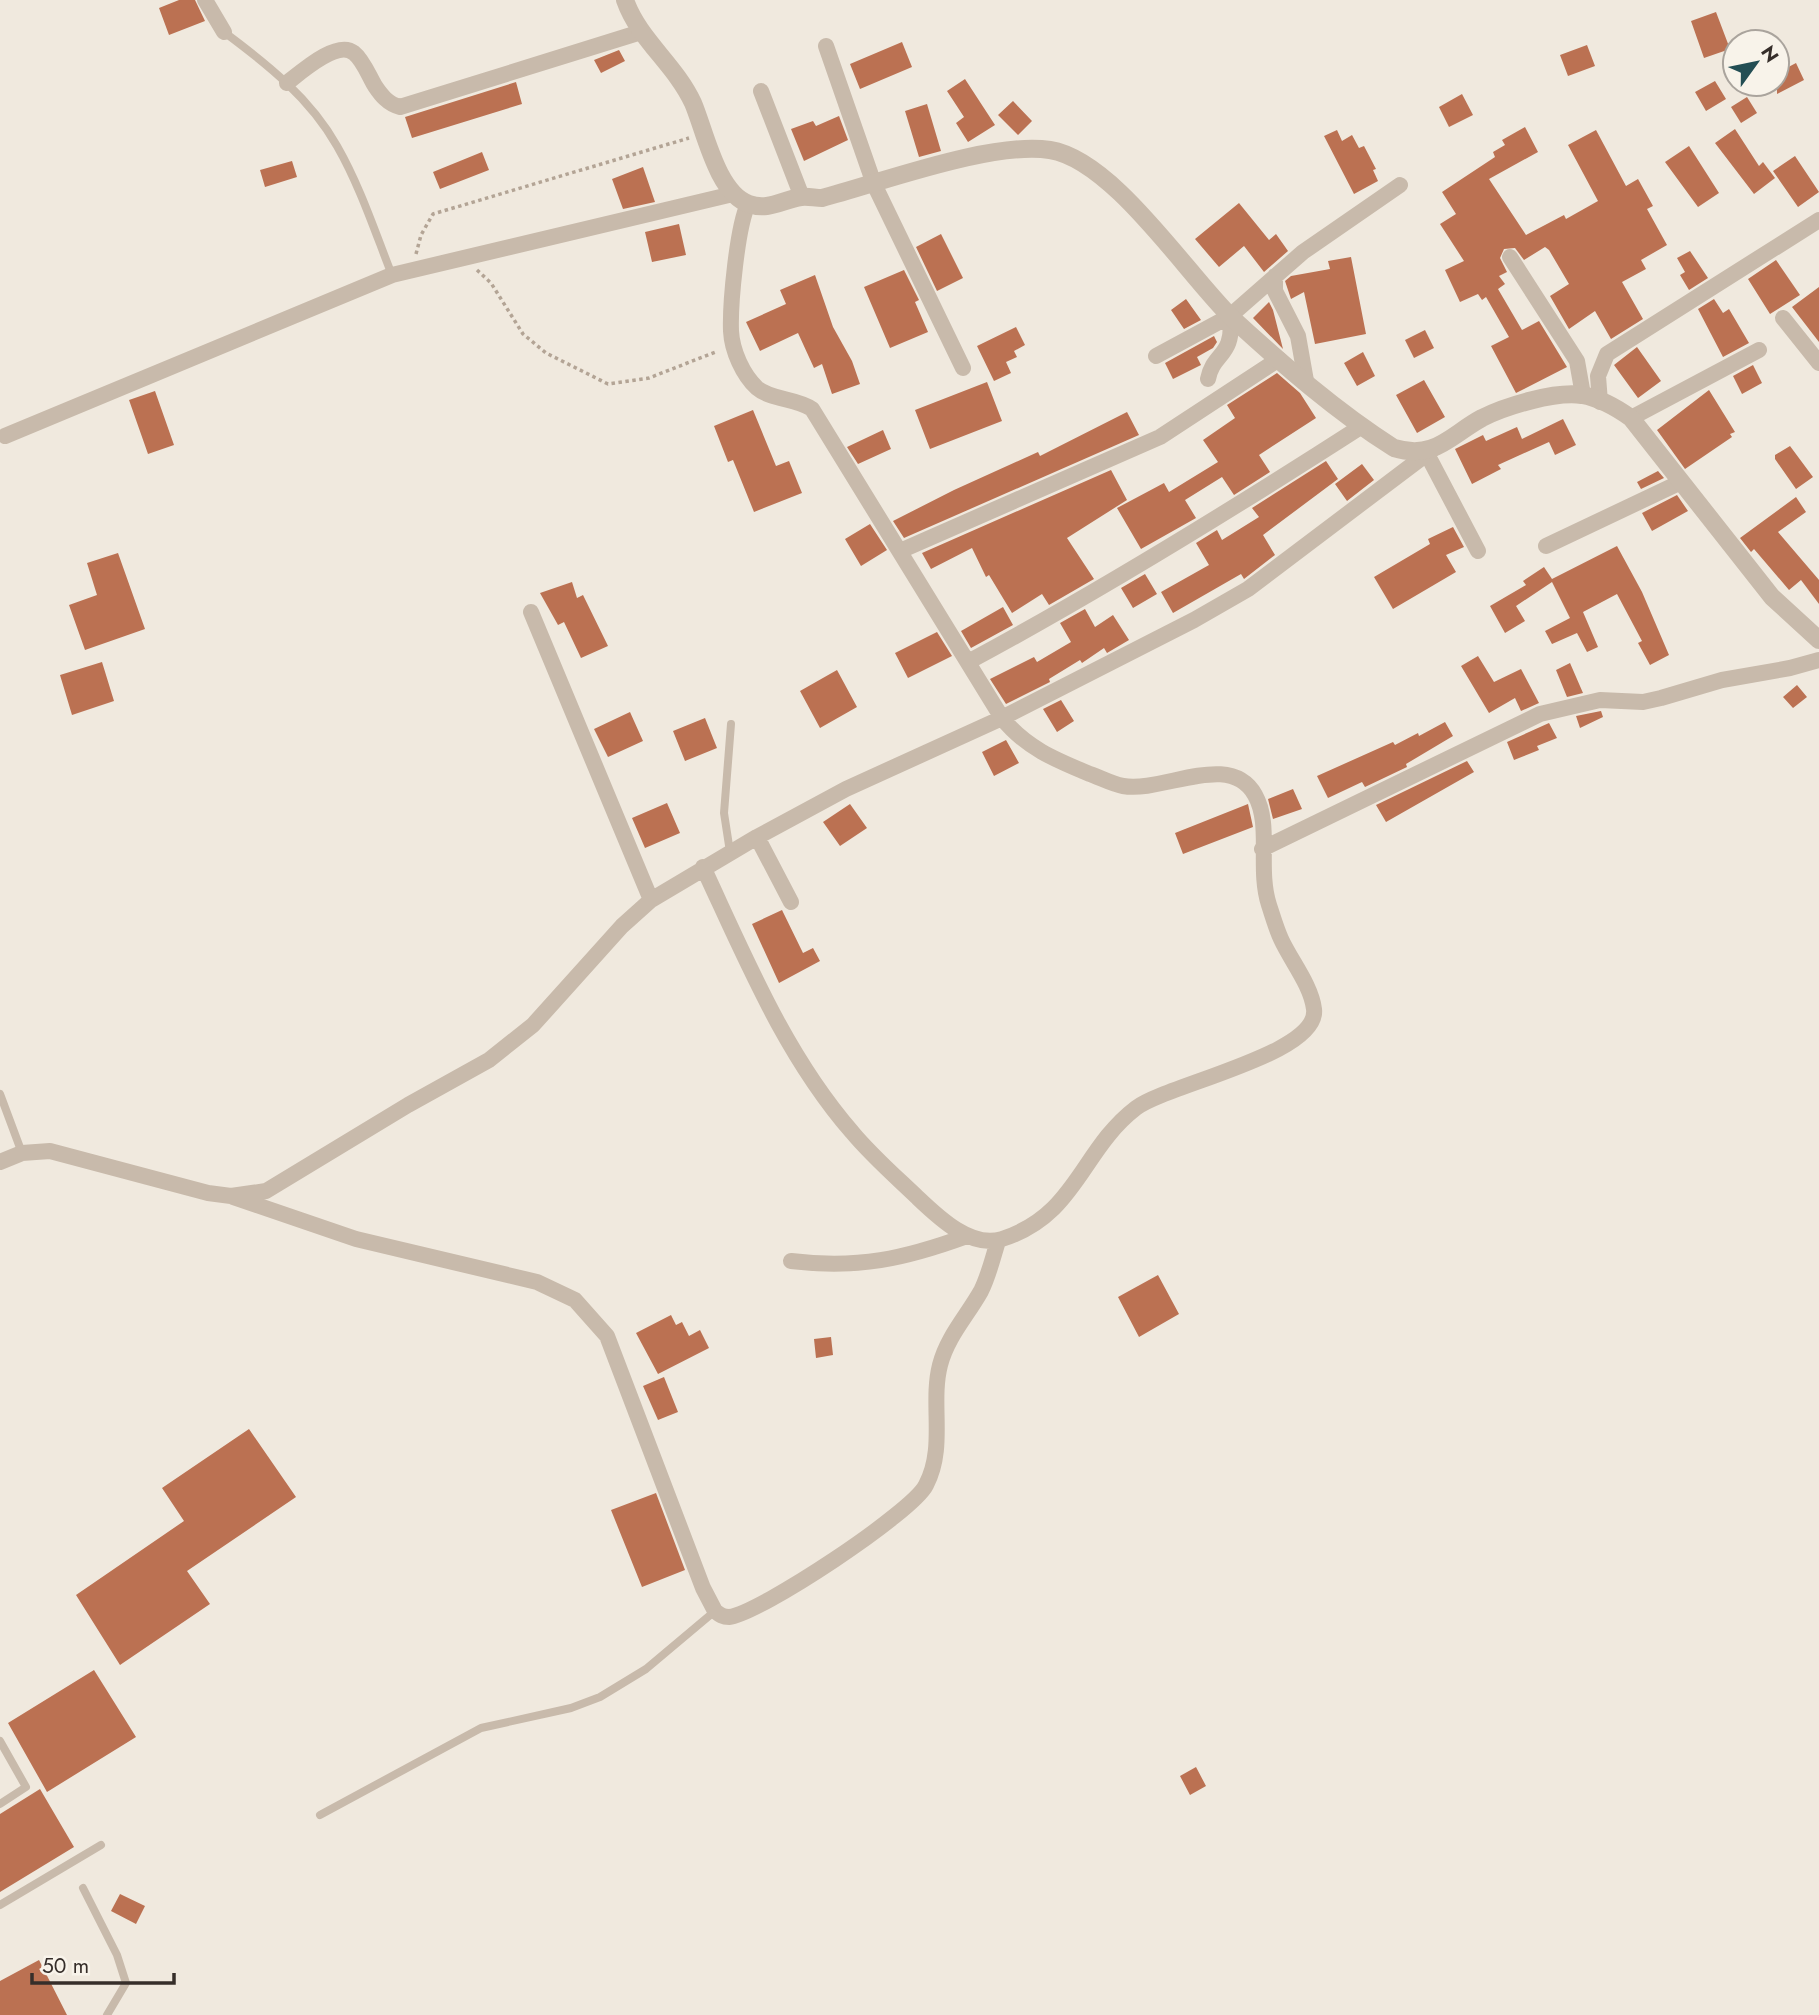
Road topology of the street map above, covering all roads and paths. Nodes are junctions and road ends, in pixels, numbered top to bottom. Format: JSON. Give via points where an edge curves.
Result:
{"nodes":[{"id":1,"x":205,"y":0,"type":"edge"},
{"id":2,"x":625,"y":0,"type":"edge"},
{"id":3,"x":224,"y":32,"type":"joint"},
{"id":4,"x":641,"y":32,"type":"junction"},
{"id":5,"x":825,"y":46,"type":"dead end"},
{"id":6,"x":287,"y":83,"type":"junction"},
{"id":7,"x":761,"y":92,"type":"dead end"},
{"id":8,"x":705,"y":134,"type":"junction"},
{"id":9,"x":874,"y":184,"type":"junction"},
{"id":10,"x":1400,"y":185,"type":"dead end"},
{"id":11,"x":802,"y":197,"type":"junction"},
{"id":12,"x":740,"y":199,"type":"junction"},
{"id":13,"x":1819,"y":220,"type":"edge"},
{"id":14,"x":463,"y":257,"type":"junction"},
{"id":15,"x":1510,"y":257,"type":"dead end"},
{"id":16,"x":413,"y":269,"type":"junction"},
{"id":17,"x":392,"y":275,"type":"junction"},
{"id":18,"x":1275,"y":276,"type":"junction"},
{"id":19,"x":1230,"y":316,"type":"junction"},
{"id":20,"x":1783,"y":318,"type":"dead end"},
{"id":21,"x":734,"y":345,"type":"junction"},
{"id":22,"x":1759,"y":350,"type":"dead end"},
{"id":23,"x":1156,"y":356,"type":"dead end"},
{"id":24,"x":1279,"y":359,"type":"junction"},
{"id":25,"x":1819,"y":363,"type":"edge"},
{"id":26,"x":963,"y":368,"type":"dead end"},
{"id":27,"x":1208,"y":379,"type":"dead end"},
{"id":28,"x":1306,"y":381,"type":"junction"},
{"id":29,"x":1583,"y":395,"type":"junction"},
{"id":30,"x":1600,"y":402,"type":"junction"},
{"id":31,"x":1631,"y":418,"type":"junction"},
{"id":32,"x":1362,"y":426,"type":"junction"},
{"id":33,"x":2,"y":437,"type":"edge"},
{"id":34,"x":1429,"y":452,"type":"junction"},
{"id":35,"x":1681,"y":482,"type":"junction"},
{"id":36,"x":1546,"y":546,"type":"dead end"},
{"id":37,"x":900,"y":551,"type":"junction"},
{"id":38,"x":1478,"y":551,"type":"dead end"},
{"id":39,"x":531,"y":612,"type":"dead end"},
{"id":40,"x":1819,"y":640,"type":"edge"},
{"id":41,"x":1819,"y":660,"type":"edge"},
{"id":42,"x":968,"y":662,"type":"junction"},
{"id":43,"x":1002,"y":718,"type":"junction"},
{"id":44,"x":731,"y":724,"type":"dead end"},
{"id":45,"x":757,"y":837,"type":"junction"},
{"id":46,"x":1262,"y":849,"type":"junction"},
{"id":47,"x":730,"y":852,"type":"junction"},
{"id":48,"x":704,"y":867,"type":"junction"},
{"id":49,"x":652,"y":900,"type":"junction"},
{"id":50,"x":790,"y":902,"type":"dead end"},
{"id":51,"x":0,"y":1094,"type":"edge"},
{"id":52,"x":22,"y":1153,"type":"junction"},
{"id":53,"x":0,"y":1162,"type":"edge"},
{"id":54,"x":231,"y":1196,"type":"junction"},
{"id":55,"x":967,"y":1236,"type":"junction"},
{"id":56,"x":998,"y":1241,"type":"junction"},
{"id":57,"x":791,"y":1261,"type":"dead end"},
{"id":58,"x":715,"y":1611,"type":"junction"},
{"id":59,"x":0,"y":1741,"type":"edge"},
{"id":60,"x":0,"y":1804,"type":"edge"},
{"id":61,"x":320,"y":1815,"type":"dead end"},
{"id":62,"x":101,"y":1845,"type":"dead end"},
{"id":63,"x":82,"y":1888,"type":"dead end"},
{"id":64,"x":0,"y":1905,"type":"edge"},
{"id":65,"x":107,"y":2015,"type":"edge"}],
"edges":[{"from":1,"to":3,"type":"street"},
{"from":2,"to":4,"type":"street"},
{"from":3,"to":6,"type":"lane"},
{"from":4,"to":6,"type":"street","via":[[400,107],[379,91],[354,52],[343,49],[322,56]]},
{"from":4,"to":8,"type":"street","via":[[688,91]]},
{"from":5,"to":9,"type":"street"},
{"from":6,"to":17,"type":"lane","via":[[337,146]]},
{"from":7,"to":11,"type":"street"},
{"from":8,"to":12,"type":"street","via":[[714,160]]},
{"from":8,"to":16,"type":"path","via":[[433,214],[421,235]]},
{"from":9,"to":11,"type":"street","via":[[822,198]]},
{"from":9,"to":19,"type":"street","via":[[993,152],[1054,151],[1115,187]]},
{"from":9,"to":26,"type":"street"},
{"from":10,"to":18,"type":"street"},
{"from":11,"to":12,"type":"street","via":[[767,207]]},
{"from":12,"to":14,"type":"street"},
{"from":12,"to":21,"type":"street","via":[[731,332]]},
{"from":13,"to":30,"type":"street","via":[[1607,354],[1598,376]]},
{"from":14,"to":16,"type":"street"},
{"from":14,"to":21,"type":"path","via":[[491,283],[523,334],[546,353],[608,384],[649,377]]},
{"from":15,"to":29,"type":"street","via":[[1577,361]]},
{"from":16,"to":17,"type":"street"},
{"from":17,"to":33,"type":"street"},
{"from":18,"to":19,"type":"street"},
{"from":18,"to":28,"type":"street","via":[[1275,291],[1298,336]]},
{"from":19,"to":23,"type":"street"},
{"from":19,"to":24,"type":"street"},
{"from":19,"to":27,"type":"street","via":[[1229,343],[1210,368]]},
{"from":20,"to":25,"type":"street"},
{"from":21,"to":37,"type":"street","via":[[745,373],[759,390],[812,409]]},
{"from":22,"to":31,"type":"street"},
{"from":24,"to":28,"type":"street"},
{"from":24,"to":37,"type":"street","via":[[1160,437]]},
{"from":28,"to":32,"type":"street"},
{"from":29,"to":30,"type":"street"},
{"from":29,"to":34,"type":"street","via":[[1506,408],[1481,418]]},
{"from":30,"to":31,"type":"street"},
{"from":31,"to":35,"type":"street"},
{"from":32,"to":34,"type":"street","via":[[1394,447]]},
{"from":32,"to":42,"type":"street","via":[[1186,539]]},
{"from":34,"to":38,"type":"street"},
{"from":34,"to":43,"type":"street","via":[[1248,589]]},
{"from":35,"to":36,"type":"street"},
{"from":35,"to":40,"type":"street","via":[[1772,597]]},
{"from":37,"to":42,"type":"street"},
{"from":39,"to":49,"type":"street"},
{"from":41,"to":46,"type":"street","via":[[1652,700],[1600,699],[1540,714]]},
{"from":42,"to":43,"type":"street"},
{"from":43,"to":45,"type":"street","via":[[846,789]]},
{"from":43,"to":46,"type":"street","via":[[1033,748],[1122,786],[1153,787],[1220,773],[1241,779],[1254,792],[1264,815]]},
{"from":44,"to":47,"type":"lane","via":[[724,813]]},
{"from":45,"to":47,"type":"street"},
{"from":45,"to":50,"type":"street"},
{"from":46,"to":56,"type":"street","via":[[1265,894],[1310,997],[1315,1012],[1311,1027],[1292,1042],[1248,1063],[1137,1107],[1114,1129],[1060,1206],[1034,1225]]},
{"from":47,"to":48,"type":"street"},
{"from":48,"to":49,"type":"street"},
{"from":48,"to":55,"type":"street","via":[[780,1029],[815,1084],[852,1133],[930,1209]]},
{"from":49,"to":54,"type":"street","via":[[622,926],[533,1025],[489,1060],[290,1179],[266,1191]]},
{"from":51,"to":52,"type":"lane"},
{"from":52,"to":53,"type":"street"},
{"from":52,"to":54,"type":"street","via":[[50,1151]]},
{"from":54,"to":58,"type":"street","via":[[356,1239],[537,1282],[575,1300],[607,1336]]},
{"from":55,"to":56,"type":"street"},
{"from":55,"to":57,"type":"street","via":[[872,1264]]},
{"from":56,"to":58,"type":"street","via":[[982,1289],[945,1349],[939,1368],[936,1451],[926,1488],[894,1517],[803,1580],[742,1614],[729,1617]]},
{"from":58,"to":61,"type":"lane","via":[[646,1669],[600,1697],[481,1728]]},
{"from":59,"to":60,"type":"lane","via":[[26,1787]]},
{"from":62,"to":64,"type":"lane"},
{"from":63,"to":65,"type":"lane","via":[[117,1955],[126,1983]]}]}
